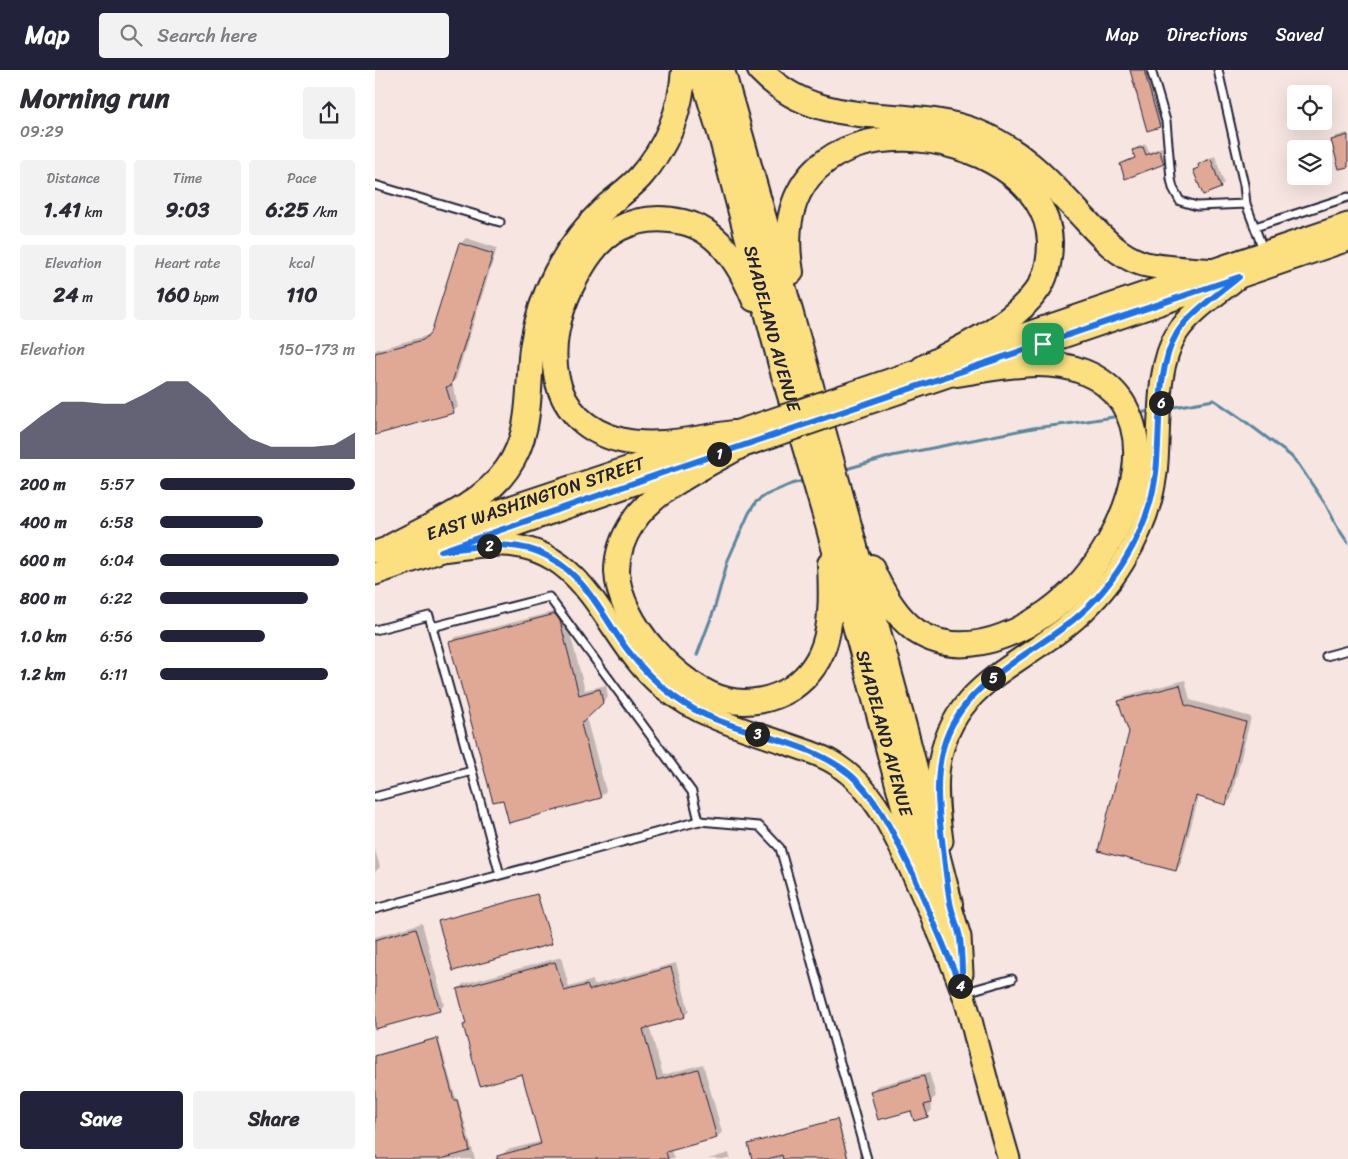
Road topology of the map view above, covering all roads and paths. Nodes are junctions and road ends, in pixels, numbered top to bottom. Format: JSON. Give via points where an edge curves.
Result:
{"nodes":[{"id":1,"x":684,"y":70,"type":"edge"},
{"id":2,"x":701,"y":70,"type":"edge"},
{"id":3,"x":722,"y":70,"type":"edge"},
{"id":4,"x":760,"y":70,"type":"edge"},
{"id":5,"x":1151,"y":70,"type":"edge"},
{"id":6,"x":1218,"y":70,"type":"edge"},
{"id":7,"x":375,"y":186,"type":"edge"},
{"id":8,"x":1348,"y":196,"type":"edge"},
{"id":9,"x":1246,"y":204,"type":"junction"},
{"id":10,"x":499,"y":222,"type":"dead end"},
{"id":11,"x":1348,"y":224,"type":"edge"},
{"id":12,"x":1255,"y":228,"type":"junction"},
{"id":13,"x":1348,"y":240,"type":"edge"},
{"id":14,"x":1264,"y":252,"type":"junction"},
{"id":15,"x":1209,"y":270,"type":"junction"},
{"id":16,"x":1239,"y":277,"type":"junction"},
{"id":17,"x":800,"y":346,"type":"junction"},
{"id":18,"x":781,"y":365,"type":"junction"},
{"id":19,"x":923,"y":368,"type":"junction"},
{"id":20,"x":957,"y":374,"type":"junction"},
{"id":21,"x":845,"y":403,"type":"junction"},
{"id":22,"x":737,"y":440,"type":"junction"},
{"id":23,"x":837,"y":519,"type":"junction"},
{"id":24,"x":384,"y":549,"type":"edge"},
{"id":25,"x":441,"y":551,"type":"junction"},
{"id":26,"x":375,"y":574,"type":"edge"},
{"id":27,"x":432,"y":627,"type":"junction"},
{"id":28,"x":375,"y":630,"type":"edge"},
{"id":29,"x":1348,"y":650,"type":"edge"},
{"id":30,"x":1325,"y":656,"type":"dead end"},
{"id":31,"x":472,"y":771,"type":"junction"},
{"id":32,"x":375,"y":797,"type":"edge"},
{"id":33,"x":699,"y":821,"type":"junction"},
{"id":34,"x":500,"y":875,"type":"junction"},
{"id":35,"x":950,"y":904,"type":"junction"},
{"id":36,"x":375,"y":909,"type":"edge"},
{"id":37,"x":936,"y":925,"type":"junction"},
{"id":38,"x":1012,"y":979,"type":"dead end"},
{"id":39,"x":963,"y":992,"type":"junction"},
{"id":40,"x":867,"y":1159,"type":"edge"},
{"id":41,"x":1009,"y":1159,"type":"edge"}],
"edges":[{"from":1,"to":24,"type":"highway","via":[[677,112],[662,146],[640,177],[585,229],[549,286],[536,326],[528,415],[516,455],[501,477],[481,497]]},
{"from":2,"to":18,"type":"highway","name":"SHADELAND AVENUE"},
{"from":3,"to":17,"type":"highway","name":"SHADELAND AVENUE"},
{"from":4,"to":15,"type":"highway","via":[[790,94],[819,107],[849,113],[926,119],[977,132],[1032,164],[1106,242],[1123,254],[1142,264]]},
{"from":5,"to":9,"type":"lane","via":[[1166,121],[1171,179],[1180,201],[1197,206]]},
{"from":6,"to":9,"type":"lane"},
{"from":7,"to":10,"type":"lane"},
{"from":8,"to":12,"type":"lane"},
{"from":9,"to":12,"type":"lane"},
{"from":11,"to":14,"type":"main road","name":"EAST WASHINGTON STREET"},
{"from":12,"to":14,"type":"lane"},
{"from":13,"to":16,"type":"main road","name":"EAST WASHINGTON STREET"},
{"from":14,"to":15,"type":"main road","name":"EAST WASHINGTON STREET"},
{"from":15,"to":19,"type":"main road","name":"EAST WASHINGTON STREET"},
{"from":16,"to":20,"type":"main road","name":"EAST WASHINGTON STREET"},
{"from":16,"to":35,"type":"main road","via":[[1190,318],[1177,333],[1168,352],[1163,373],[1154,486],[1142,526],[1123,564],[1078,616],[980,688],[949,731],[941,756],[937,788]]},
{"from":17,"to":19,"type":"highway","via":[[788,246],[792,213],[803,186],[824,161],[860,143],[897,138],[935,142],[985,158],[1023,184],[1043,211],[1050,249],[1042,282],[1022,308],[987,333]]},
{"from":17,"to":23,"type":"highway","name":"SHADELAND AVENUE"},
{"from":18,"to":22,"type":"highway","via":[[744,279],[723,247],[707,233],[687,222],[645,219],[621,228],[591,253],[569,291],[555,342],[556,378],[571,408],[588,424],[621,440]]},
{"from":18,"to":23,"type":"highway","name":"SHADELAND AVENUE"},
{"from":19,"to":21,"type":"main road","name":"EAST WASHINGTON STREET"},
{"from":20,"to":21,"type":"main road","name":"EAST WASHINGTON STREET"},
{"from":20,"to":23,"type":"highway","via":[[1044,365],[1084,371],[1108,386],[1129,416],[1137,449],[1128,499],[1106,549],[1074,590],[1052,609],[1014,632],[987,642],[945,643],[917,631],[906,622]]},
{"from":21,"to":22,"type":"main road","name":"EAST WASHINGTON STREET","bridge":true},
{"from":22,"to":23,"type":"highway","via":[[662,492],[633,520],[623,540],[617,570],[622,596],[639,629],[669,665],[715,696],[737,702],[769,699],[798,683],[816,664],[827,635]]},
{"from":22,"to":24,"type":"main road","name":"EAST WASHINGTON STREET"},
{"from":22,"to":25,"type":"main road","name":"EAST WASHINGTON STREET"},
{"from":23,"to":35,"type":"highway","name":"SHADELAND AVENUE"},
{"from":23,"to":37,"type":"highway","name":"SHADELAND AVENUE"},
{"from":25,"to":26,"type":"main road","name":"EAST WASHINGTON STREET"},
{"from":25,"to":37,"type":"main road","via":[[500,545],[526,548],[550,557],[582,583],[635,660],[679,700],[726,724],[813,752],[845,770],[867,792],[882,815]]},
{"from":27,"to":28,"type":"lane","via":[[429,616]]},
{"from":27,"to":31,"type":"lane"},
{"from":27,"to":33,"type":"lane","via":[[549,597],[693,792]]},
{"from":29,"to":30,"type":"lane"},
{"from":31,"to":32,"type":"lane"},
{"from":31,"to":34,"type":"lane"},
{"from":33,"to":34,"type":"lane"},
{"from":33,"to":40,"type":"lane","via":[[759,826],[780,848]]},
{"from":34,"to":36,"type":"lane"},
{"from":35,"to":39,"type":"main road","name":"SHADELAND AVENUE","via":[[959,937]]},
{"from":37,"to":39,"type":"main road","name":"SHADELAND AVENUE"},
{"from":38,"to":39,"type":"lane"},
{"from":39,"to":41,"type":"main road"}]}
